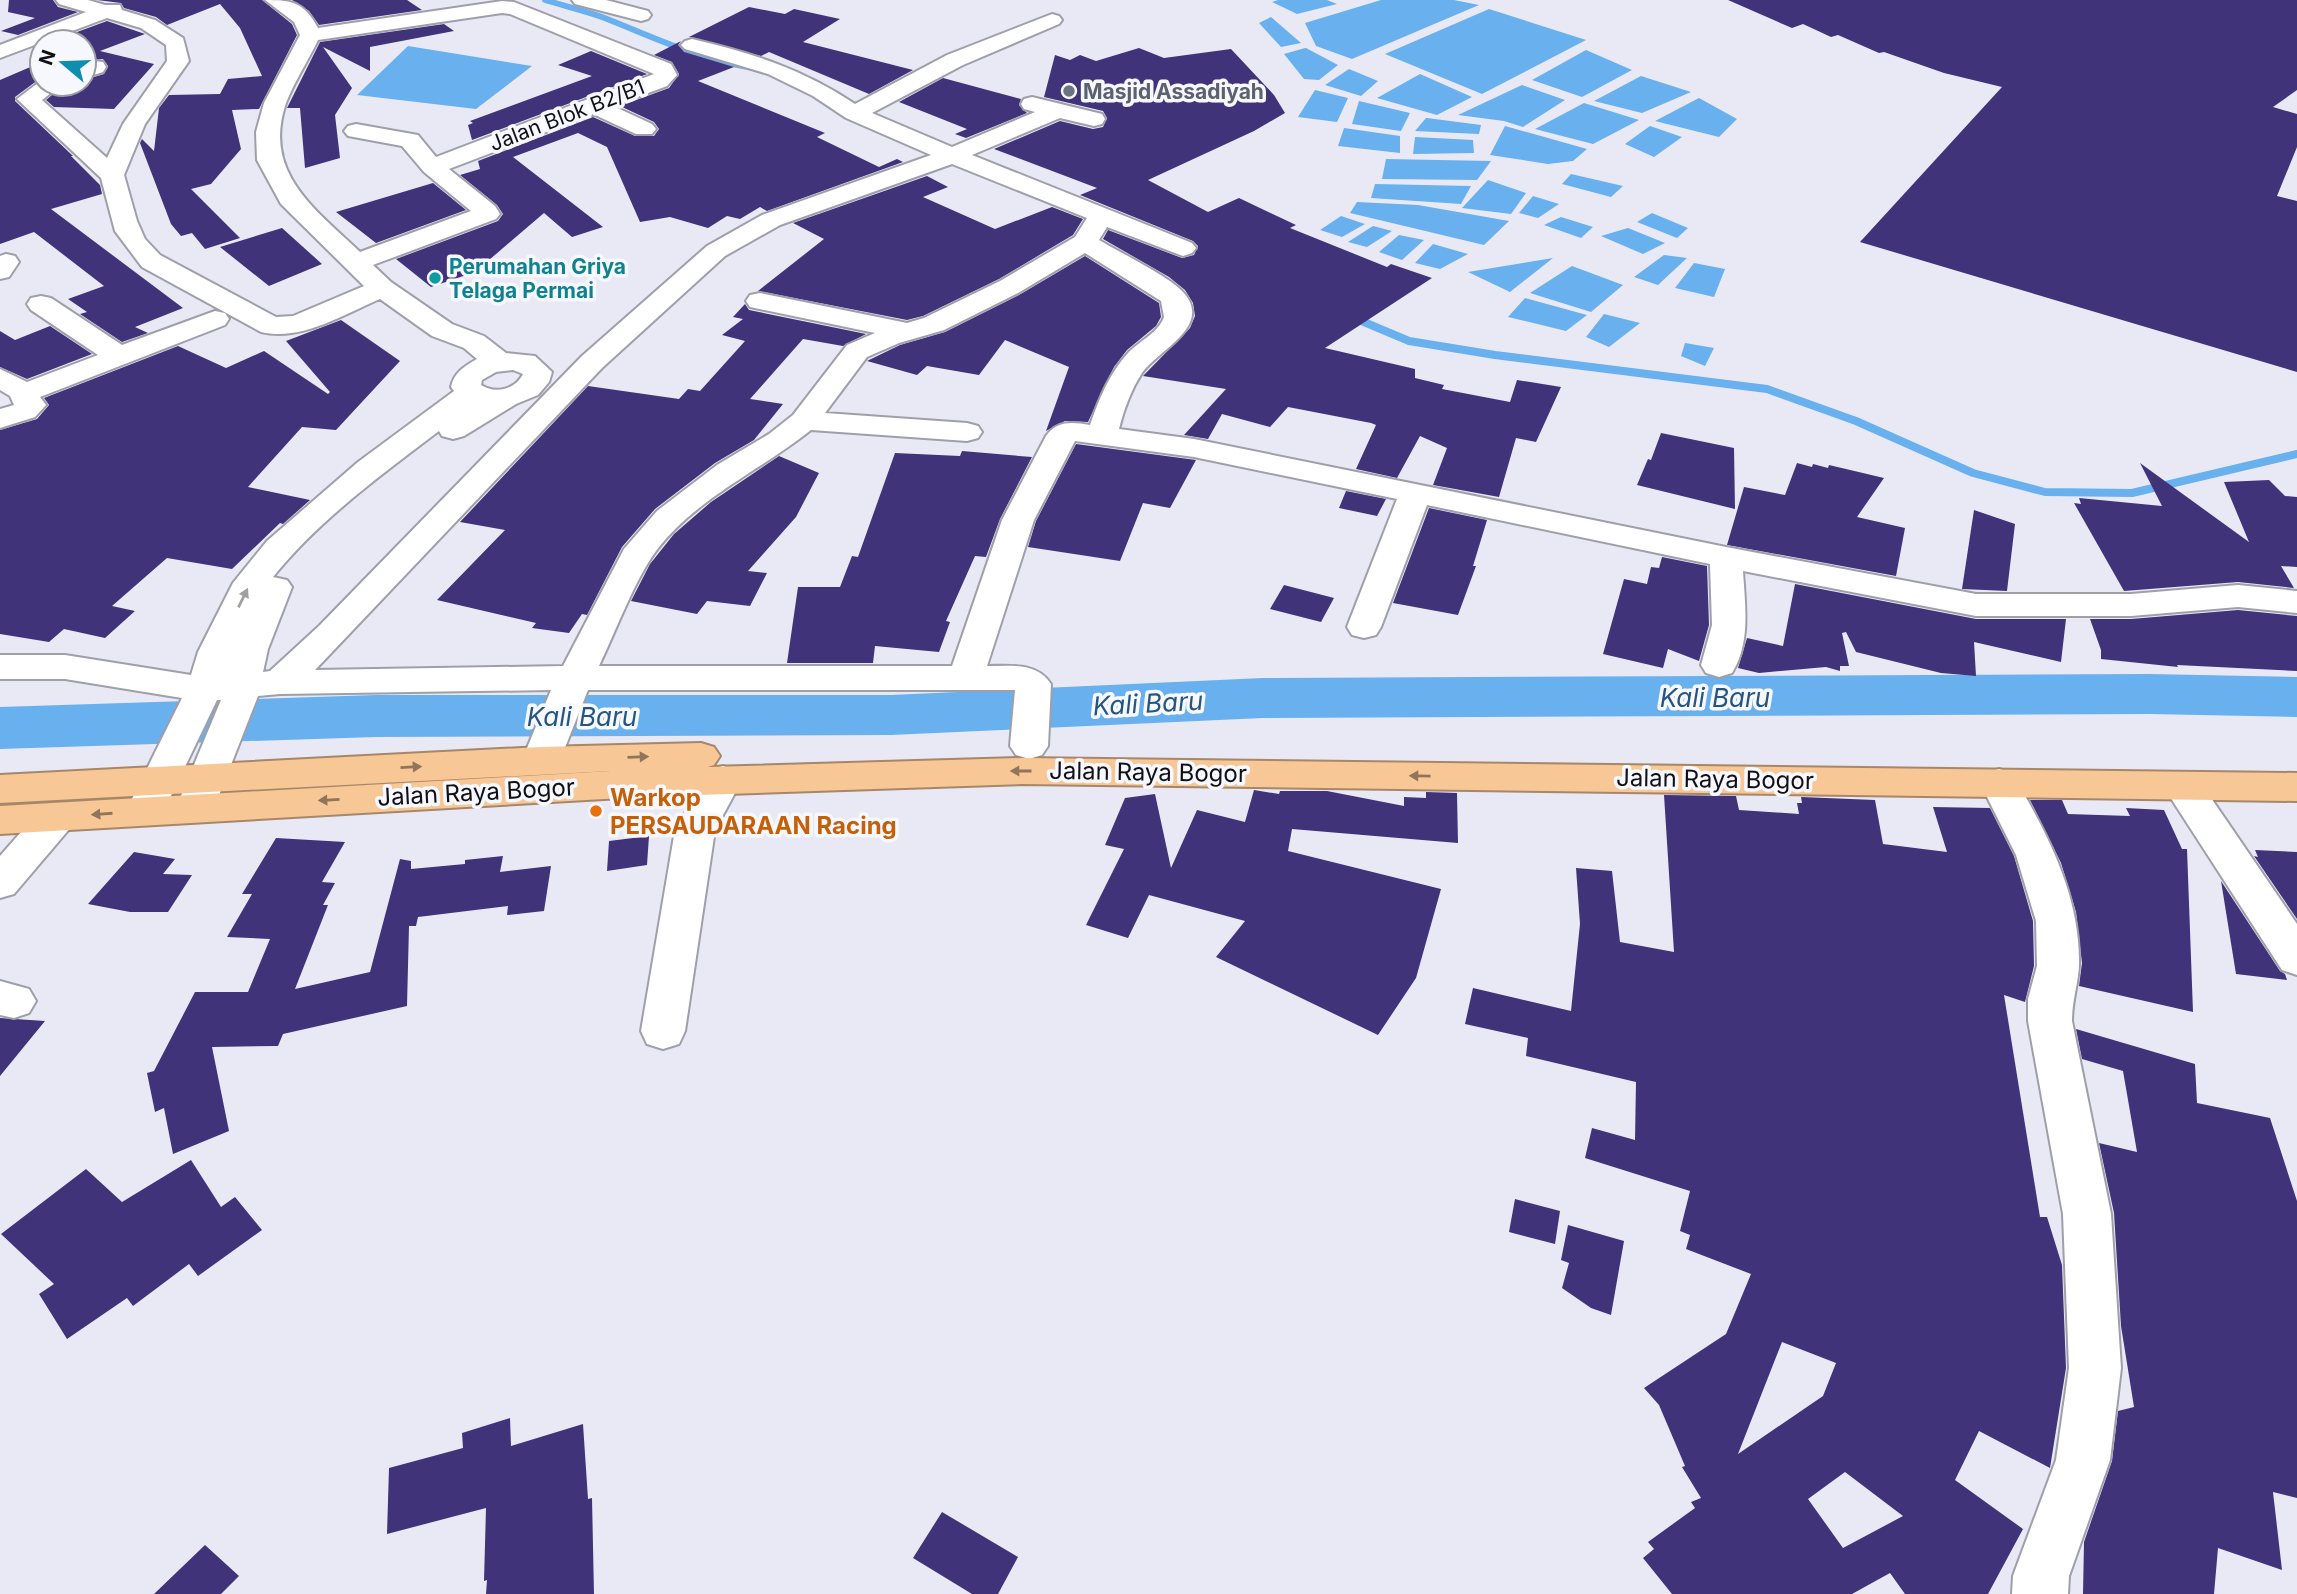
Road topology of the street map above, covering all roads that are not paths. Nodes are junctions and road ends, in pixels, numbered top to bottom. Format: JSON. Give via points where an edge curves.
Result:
{"nodes":[{"id":1,"x":66,"y":0,"type":"edge"},
{"id":2,"x":138,"y":0,"type":"edge"},
{"id":3,"x":275,"y":0,"type":"edge"},
{"id":4,"x":582,"y":0,"type":"edge"},
{"id":5,"x":423,"y":8,"type":"edge"},
{"id":6,"x":107,"y":12,"type":"junction"},
{"id":7,"x":641,"y":15,"type":"dead end"},
{"id":8,"x":1052,"y":20,"type":"dead end"},
{"id":9,"x":310,"y":35,"type":"junction"},
{"id":10,"x":692,"y":45,"type":"dead end"},
{"id":11,"x":3,"y":49,"type":"edge"},
{"id":12,"x":30,"y":98,"type":"edge"},
{"id":13,"x":1027,"y":103,"type":"dead end"},
{"id":14,"x":592,"y":105,"type":"junction"},
{"id":15,"x":1058,"y":110,"type":"junction"},
{"id":16,"x":854,"y":113,"type":"junction"},
{"id":17,"x":1094,"y":119,"type":"dead end"},
{"id":18,"x":644,"y":129,"type":"dead end"},
{"id":19,"x":356,"y":131,"type":"dead end"},
{"id":20,"x":946,"y":158,"type":"junction"},
{"id":21,"x":432,"y":167,"type":"junction"},
{"id":22,"x":112,"y":175,"type":"junction"},
{"id":23,"x":1093,"y":228,"type":"junction"},
{"id":24,"x":1183,"y":248,"type":"dead end"},
{"id":25,"x":357,"y":262,"type":"junction"},
{"id":26,"x":382,"y":288,"type":"junction"},
{"id":27,"x":760,"y":301,"type":"dead end"},
{"id":28,"x":41,"y":304,"type":"dead end"},
{"id":29,"x":215,"y":319,"type":"dead end"},
{"id":30,"x":442,"y":330,"type":"junction"},
{"id":31,"x":861,"y":337,"type":"junction"},
{"id":32,"x":119,"y":356,"type":"junction"},
{"id":33,"x":499,"y":362,"type":"junction"},
{"id":34,"x":0,"y":378,"type":"edge"},
{"id":35,"x":471,"y":383,"type":"junction"},
{"id":36,"x":25,"y":393,"type":"junction"},
{"id":37,"x":507,"y":397,"type":"junction"},
{"id":38,"x":0,"y":419,"type":"edge"},
{"id":39,"x":804,"y":421,"type":"junction"},
{"id":40,"x":967,"y":432,"type":"dead end"},
{"id":41,"x":1102,"y":434,"type":"junction"},
{"id":42,"x":1416,"y":492,"type":"junction"},
{"id":43,"x":1726,"y":557,"type":"junction"},
{"id":44,"x":2297,"y":602,"type":"edge"},
{"id":45,"x":1364,"y":627,"type":"dead end"},
{"id":46,"x":233,"y":650,"type":"junction"},
{"id":47,"x":1719,"y":665,"type":"dead end"},
{"id":48,"x":0,"y":667,"type":"edge"},
{"id":49,"x":965,"y":680,"type":"junction"},
{"id":50,"x":280,"y":682,"type":"junction"},
{"id":51,"x":572,"y":685,"type":"junction"},
{"id":52,"x":241,"y":692,"type":"junction"},
{"id":53,"x":200,"y":697,"type":"junction"},
{"id":54,"x":1032,"y":723,"type":"junction"},
{"id":55,"x":543,"y":754,"type":"junction"},
{"id":56,"x":2297,"y":764,"type":"edge"},
{"id":57,"x":723,"y":780,"type":"junction"},
{"id":58,"x":205,"y":782,"type":"junction"},
{"id":59,"x":1999,"y":783,"type":"junction"},
{"id":60,"x":157,"y":785,"type":"junction"},
{"id":61,"x":2182,"y":786,"type":"junction"},
{"id":62,"x":2297,"y":787,"type":"edge"},
{"id":63,"x":0,"y":789,"type":"edge"},
{"id":64,"x":57,"y":817,"type":"junction"},
{"id":65,"x":0,"y":820,"type":"edge"},
{"id":66,"x":0,"y":883,"type":"edge"},
{"id":67,"x":2297,"y":958,"type":"edge"},
{"id":68,"x":663,"y":1031,"type":"dead end"},
{"id":69,"x":2039,"y":1594,"type":"edge"}],
"edges":[{"from":1,"to":6,"type":"street"},
{"from":2,"to":6,"type":"street"},
{"from":3,"to":9,"type":"street","via":[[296,12]]},
{"from":4,"to":7,"type":"street"},
{"from":5,"to":9,"type":"street","name":"Jalan Blok B2/B1"},
{"from":5,"to":14,"type":"street","name":"Jalan Blok B2/B1","via":[[514,8],[663,69],[666,75]]},
{"from":6,"to":11,"type":"street"},
{"from":6,"to":22,"type":"street","via":[[148,24],[176,42],[178,61],[134,124]]},
{"from":8,"to":16,"type":"street","via":[[955,60]]},
{"from":9,"to":25,"type":"street","via":[[275,103],[268,132],[269,160],[290,199]]},
{"from":10,"to":16,"type":"street","via":[[776,69]]},
{"from":12,"to":22,"type":"street"},
{"from":13,"to":15,"type":"street"},
{"from":14,"to":18,"type":"street"},
{"from":14,"to":21,"type":"street","name":"Jalan Blok B2/B1"},
{"from":15,"to":17,"type":"street"},
{"from":15,"to":20,"type":"street"},
{"from":16,"to":20,"type":"street"},
{"from":19,"to":21,"type":"street","via":[[410,140]]},
{"from":20,"to":23,"type":"street"},
{"from":20,"to":50,"type":"street","via":[[771,220],[716,251],[592,362]]},
{"from":21,"to":25,"type":"street","via":[[487,214]]},
{"from":22,"to":26,"type":"street","via":[[129,237],[140,251],[261,323],[298,324]]},
{"from":23,"to":24,"type":"street"},
{"from":23,"to":31,"type":"street","via":[[988,298],[934,324]]},
{"from":23,"to":41,"type":"street","via":[[1172,296],[1178,309],[1173,328],[1138,358],[1116,389]]},
{"from":25,"to":26,"type":"street"},
{"from":26,"to":30,"type":"street"},
{"from":27,"to":31,"type":"street"},
{"from":28,"to":32,"type":"street"},
{"from":29,"to":32,"type":"street"},
{"from":30,"to":33,"type":"street","via":[[474,342]]},
{"from":30,"to":35,"type":"street"},
{"from":31,"to":39,"type":"street"},
{"from":32,"to":36,"type":"street"},
{"from":33,"to":35,"type":"street"},
{"from":33,"to":37,"type":"street","via":[[525,362],[538,372],[531,386]]},
{"from":34,"to":36,"type":"street"},
{"from":35,"to":37,"type":"street","via":[[493,398]]},
{"from":46,"to":35,"type":"street","one_way":true,"via":[[250,583],[279,548]]},
{"from":36,"to":38,"type":"street","via":[[31,405]]},
{"from":37,"to":46,"type":"street","via":[[419,452],[305,549],[279,577]]},
{"from":39,"to":40,"type":"street"},
{"from":39,"to":51,"type":"street","via":[[668,518],[640,549]]},
{"from":41,"to":42,"type":"street"},
{"from":41,"to":49,"type":"street","via":[[1071,431],[1060,436],[1018,520]]},
{"from":42,"to":43,"type":"street"},
{"from":42,"to":45,"type":"street"},
{"from":43,"to":44,"type":"street","via":[[1976,605],[2131,604],[2238,596]]},
{"from":43,"to":47,"type":"street","via":[[1729,625]]},
{"from":46,"to":52,"type":"street"},
{"from":46,"to":53,"type":"street"},
{"from":48,"to":53,"type":"street","via":[[65,667]]},
{"from":49,"to":51,"type":"street"},
{"from":49,"to":54,"type":"street","via":[[1027,679],[1033,684]]},
{"from":50,"to":51,"type":"street"},
{"from":50,"to":52,"type":"street"},
{"from":51,"to":55,"type":"street"},
{"from":52,"to":53,"type":"street"},
{"from":52,"to":58,"type":"street"},
{"from":53,"to":60,"type":"street"},
{"from":55,"to":54,"type":"highway","name":"Jalan Raya Bogor","one_way":true},
{"from":54,"to":56,"type":"highway","name":"Jalan Raya Bogor"},
{"from":58,"to":55,"type":"highway","name":"Jalan Raya Bogor","one_way":true},
{"from":57,"to":58,"type":"highway","name":"Jalan Raya Bogor","one_way":true},
{"from":59,"to":57,"type":"highway","name":"Jalan Raya Bogor","one_way":true,"via":[[1022,771]]},
{"from":57,"to":68,"type":"street","via":[[695,830]]},
{"from":58,"to":60,"type":"highway","name":"Jalan Raya Bogor"},
{"from":59,"to":61,"type":"highway","name":"Jalan Raya Bogor"},
{"from":59,"to":69,"type":"street","via":[[2036,855],[2057,920],[2058,966],[2050,1021],[2087,1214],[2095,1368],[2084,1460],[2041,1576]]},
{"from":60,"to":63,"type":"highway","name":"Jalan Raya Bogor"},
{"from":60,"to":64,"type":"highway","name":"Jalan Raya Bogor","one_way":true},
{"from":61,"to":62,"type":"highway","name":"Jalan Raya Bogor"},
{"from":61,"to":67,"type":"street"},
{"from":64,"to":65,"type":"highway","name":"Jalan Raya Bogor"},
{"from":64,"to":66,"type":"street"}]}
